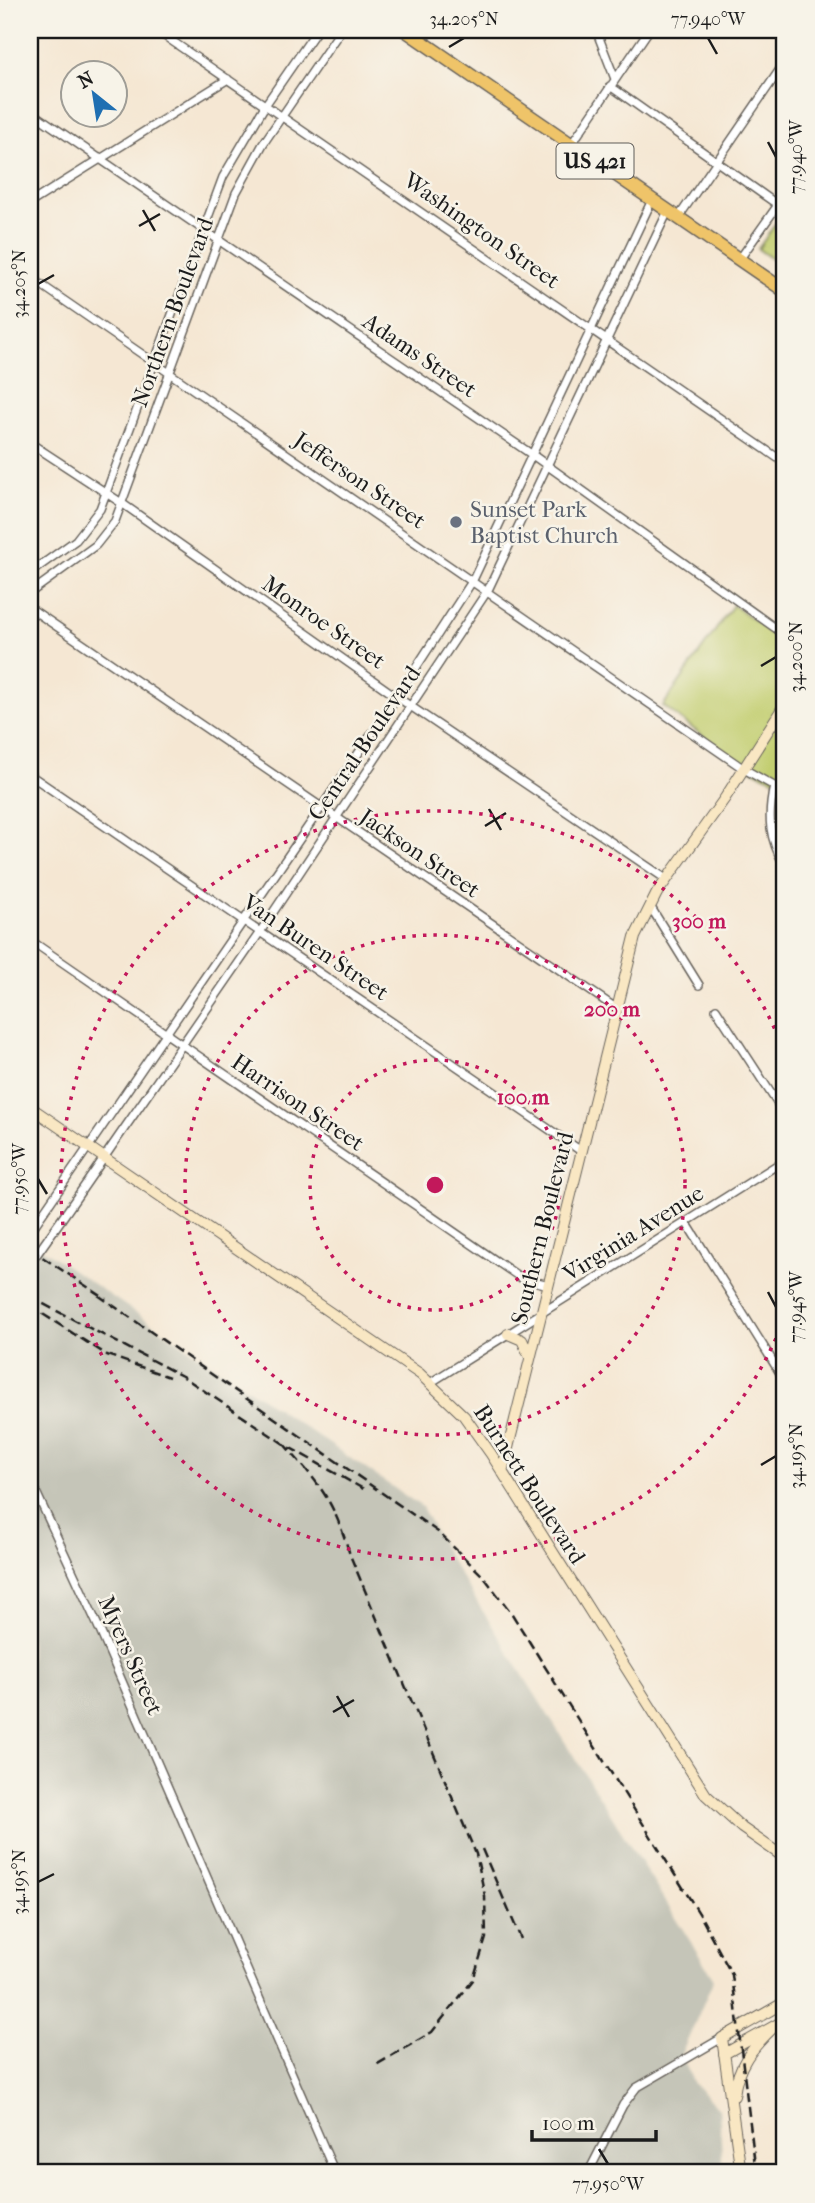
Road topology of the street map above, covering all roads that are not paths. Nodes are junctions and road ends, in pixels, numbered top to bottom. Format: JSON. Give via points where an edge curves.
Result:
{"nodes":[{"id":1,"x":156,"y":30,"type":"edge"},
{"id":2,"x":317,"y":30,"type":"edge"},
{"id":3,"x":341,"y":30,"type":"edge"},
{"id":4,"x":405,"y":30,"type":"edge"},
{"id":5,"x":596,"y":30,"type":"edge"},
{"id":6,"x":649,"y":30,"type":"edge"},
{"id":7,"x":785,"y":62,"type":"edge"},
{"id":8,"x":228,"y":79,"type":"junction"},
{"id":9,"x":612,"y":83,"type":"junction"},
{"id":10,"x":266,"y":104,"type":"junction"},
{"id":11,"x":30,"y":111,"type":"edge"},
{"id":12,"x":282,"y":116,"type":"junction"},
{"id":13,"x":571,"y":145,"type":"junction"},
{"id":14,"x":101,"y":159,"type":"junction"},
{"id":15,"x":716,"y":161,"type":"junction"},
{"id":16,"x":785,"y":195,"type":"edge"},
{"id":17,"x":652,"y":200,"type":"junction"},
{"id":18,"x":30,"y":203,"type":"edge"},
{"id":19,"x":778,"y":205,"type":"junction"},
{"id":20,"x":673,"y":214,"type":"junction"},
{"id":21,"x":202,"y":228,"type":"junction"},
{"id":22,"x":218,"y":240,"type":"junction"},
{"id":23,"x":739,"y":260,"type":"junction"},
{"id":24,"x":30,"y":277,"type":"edge"},
{"id":25,"x":785,"y":291,"type":"edge"},
{"id":26,"x":592,"y":331,"type":"junction"},
{"id":27,"x":607,"y":341,"type":"junction"},
{"id":28,"x":155,"y":362,"type":"junction"},
{"id":29,"x":170,"y":374,"type":"junction"},
{"id":30,"x":30,"y":443,"type":"edge"},
{"id":31,"x":534,"y":456,"type":"junction"},
{"id":32,"x":785,"y":463,"type":"edge"},
{"id":33,"x":548,"y":467,"type":"junction"},
{"id":34,"x":107,"y":495,"type":"junction"},
{"id":35,"x":123,"y":504,"type":"junction"},
{"id":36,"x":30,"y":573,"type":"edge"},
{"id":37,"x":473,"y":580,"type":"junction"},
{"id":38,"x":488,"y":590,"type":"junction"},
{"id":39,"x":30,"y":593,"type":"edge"},
{"id":40,"x":30,"y":608,"type":"edge"},
{"id":41,"x":785,"y":635,"type":"edge"},
{"id":42,"x":397,"y":697,"type":"junction"},
{"id":43,"x":785,"y":704,"type":"edge"},
{"id":44,"x":413,"y":706,"type":"junction"},
{"id":45,"x":744,"y":769,"type":"junction"},
{"id":46,"x":30,"y":775,"type":"edge"},
{"id":47,"x":774,"y":786,"type":"junction"},
{"id":48,"x":785,"y":786,"type":"edge"},
{"id":49,"x":320,"y":809,"type":"junction"},
{"id":50,"x":336,"y":820,"type":"junction"},
{"id":51,"x":785,"y":866,"type":"edge"},
{"id":52,"x":666,"y":879,"type":"junction"},
{"id":53,"x":650,"y":905,"type":"junction"},
{"id":54,"x":244,"y":921,"type":"junction"},
{"id":55,"x":260,"y":932,"type":"junction"},
{"id":56,"x":30,"y":940,"type":"edge"},
{"id":57,"x":699,"y":985,"type":"dead end"},
{"id":58,"x":617,"y":1009,"type":"junction"},
{"id":59,"x":716,"y":1009,"type":"dead end"},
{"id":60,"x":166,"y":1033,"type":"junction"},
{"id":61,"x":181,"y":1045,"type":"junction"},
{"id":62,"x":30,"y":1107,"type":"edge"},
{"id":63,"x":785,"y":1115,"type":"edge"},
{"id":64,"x":89,"y":1148,"type":"junction"},
{"id":65,"x":581,"y":1151,"type":"junction"},
{"id":66,"x":104,"y":1158,"type":"junction"},
{"id":67,"x":785,"y":1160,"type":"edge"},
{"id":68,"x":686,"y":1222,"type":"junction"},
{"id":69,"x":30,"y":1232,"type":"edge"},
{"id":70,"x":30,"y":1258,"type":"edge"},
{"id":71,"x":549,"y":1285,"type":"junction"},
{"id":72,"x":541,"y":1314,"type":"junction"},
{"id":73,"x":508,"y":1334,"type":"junction"},
{"id":74,"x":530,"y":1357,"type":"junction"},
{"id":75,"x":785,"y":1381,"type":"edge"},
{"id":76,"x":430,"y":1383,"type":"junction"},
{"id":77,"x":502,"y":1472,"type":"junction"},
{"id":78,"x":30,"y":1479,"type":"edge"},
{"id":79,"x":785,"y":1858,"type":"edge"},
{"id":80,"x":785,"y":2002,"type":"edge"},
{"id":81,"x":785,"y":2020,"type":"edge"},
{"id":82,"x":774,"y":2027,"type":"junction"},
{"id":83,"x":722,"y":2038,"type":"junction"},
{"id":84,"x":724,"y":2054,"type":"junction"},
{"id":85,"x":732,"y":2117,"type":"junction"},
{"id":86,"x":335,"y":2173,"type":"edge"},
{"id":87,"x":588,"y":2173,"type":"edge"},
{"id":88,"x":741,"y":2173,"type":"edge"}],
"edges":[{"from":1,"to":8,"type":"street","name":"Washington Street"},
{"from":2,"to":10,"type":"street","name":"Northern Boulevard"},
{"from":3,"to":12,"type":"street","name":"Northern Boulevard"},
{"from":4,"to":13,"type":"highway","number":"US 421"},
{"from":5,"to":9,"type":"street"},
{"from":6,"to":9,"type":"street"},
{"from":7,"to":15,"type":"street","name":"Central Boulevard"},
{"from":8,"to":10,"type":"street","name":"Washington Street"},
{"from":8,"to":14,"type":"street"},
{"from":9,"to":13,"type":"street"},
{"from":9,"to":15,"type":"street"},
{"from":10,"to":12,"type":"street","name":"Washington Street"},
{"from":10,"to":21,"type":"street","name":"Northern Boulevard","via":[[235,155]]},
{"from":11,"to":14,"type":"street","name":"Adams Street"},
{"from":12,"to":22,"type":"street","name":"Northern Boulevard","via":[[236,193]]},
{"from":12,"to":26,"type":"street","name":"Washington Street"},
{"from":13,"to":17,"type":"highway","number":"US 421"},
{"from":14,"to":18,"type":"street"},
{"from":14,"to":21,"type":"street","name":"Adams Street"},
{"from":15,"to":19,"type":"street"},
{"from":15,"to":20,"type":"street","name":"Central Boulevard"},
{"from":16,"to":19,"type":"street"},
{"from":17,"to":20,"type":"highway","number":"US 421"},
{"from":17,"to":26,"type":"street","name":"Central Boulevard"},
{"from":19,"to":23,"type":"street"},
{"from":20,"to":23,"type":"highway","number":"US 421"},
{"from":20,"to":27,"type":"street","name":"Central Boulevard"},
{"from":21,"to":22,"type":"street","name":"Adams Street"},
{"from":21,"to":28,"type":"street","name":"Northern Boulevard"},
{"from":22,"to":29,"type":"street","name":"Northern Boulevard"},
{"from":22,"to":31,"type":"street","name":"Adams Street"},
{"from":23,"to":25,"type":"highway","number":"US 421"},
{"from":24,"to":28,"type":"street","name":"Jefferson Street"},
{"from":26,"to":27,"type":"street","name":"Washington Street"},
{"from":26,"to":31,"type":"street","name":"Central Boulevard"},
{"from":27,"to":32,"type":"street","name":"Washington Street"},
{"from":27,"to":33,"type":"street","name":"Central Boulevard"},
{"from":28,"to":29,"type":"street","name":"Jefferson Street"},
{"from":28,"to":34,"type":"street","name":"Northern Boulevard"},
{"from":29,"to":35,"type":"street","name":"Northern Boulevard"},
{"from":29,"to":37,"type":"street","name":"Jefferson Street"},
{"from":30,"to":34,"type":"street","name":"Monroe Street"},
{"from":31,"to":33,"type":"street","name":"Adams Street"},
{"from":31,"to":37,"type":"street","name":"Central Boulevard"},
{"from":33,"to":38,"type":"street","name":"Central Boulevard"},
{"from":33,"to":41,"type":"street","name":"Adams Street"},
{"from":34,"to":35,"type":"street","name":"Monroe Street"},
{"from":34,"to":36,"type":"street","name":"Northern Boulevard","via":[[81,535]]},
{"from":35,"to":39,"type":"street","name":"Northern Boulevard","via":[[96,545]]},
{"from":35,"to":42,"type":"street","name":"Monroe Street"},
{"from":37,"to":38,"type":"street","name":"Jefferson Street"},
{"from":37,"to":42,"type":"street","name":"Central Boulevard"},
{"from":38,"to":44,"type":"street","name":"Central Boulevard"},
{"from":38,"to":45,"type":"street","name":"Jefferson Street"},
{"from":40,"to":49,"type":"street","name":"Jackson Street"},
{"from":42,"to":44,"type":"street","name":"Monroe Street"},
{"from":42,"to":49,"type":"street","name":"Central Boulevard"},
{"from":43,"to":45,"type":"main road","name":"Southern Boulevard"},
{"from":44,"to":50,"type":"street","name":"Central Boulevard"},
{"from":44,"to":52,"type":"street","name":"Monroe Street"},
{"from":45,"to":47,"type":"street","name":"Jefferson Street"},
{"from":45,"to":52,"type":"main road","name":"Southern Boulevard"},
{"from":46,"to":54,"type":"street","name":"Van Buren Street"},
{"from":47,"to":48,"type":"street"},
{"from":47,"to":51,"type":"street","via":[[770,832]]},
{"from":49,"to":50,"type":"street","name":"Jackson Street"},
{"from":49,"to":54,"type":"street","name":"Central Boulevard"},
{"from":50,"to":55,"type":"street","name":"Central Boulevard"},
{"from":50,"to":58,"type":"street","name":"Jackson Street"},
{"from":52,"to":53,"type":"main road","name":"Southern Boulevard"},
{"from":53,"to":57,"type":"street"},
{"from":53,"to":58,"type":"main road","name":"Southern Boulevard","via":[[635,937]]},
{"from":54,"to":55,"type":"street","name":"Van Buren Street"},
{"from":54,"to":60,"type":"street","name":"Central Boulevard"},
{"from":55,"to":61,"type":"street","name":"Central Boulevard"},
{"from":55,"to":65,"type":"street","name":"Van Buren Street"},
{"from":56,"to":60,"type":"street","name":"Harrison Street"},
{"from":58,"to":65,"type":"main road","name":"Southern Boulevard"},
{"from":59,"to":63,"type":"street"},
{"from":60,"to":61,"type":"street","name":"Harrison Street"},
{"from":60,"to":64,"type":"street","name":"Central Boulevard"},
{"from":61,"to":66,"type":"street","name":"Central Boulevard"},
{"from":61,"to":71,"type":"street","name":"Harrison Street","via":[[521,1278]]},
{"from":62,"to":64,"type":"main road","name":"Burnett Boulevard"},
{"from":64,"to":66,"type":"main road","name":"Burnett Boulevard"},
{"from":64,"to":69,"type":"street","name":"Central Boulevard"},
{"from":65,"to":71,"type":"main road","name":"Southern Boulevard"},
{"from":66,"to":70,"type":"street","name":"Central Boulevard"},
{"from":66,"to":76,"type":"main road","name":"Burnett Boulevard"},
{"from":67,"to":68,"type":"street","name":"Virginia Avenue"},
{"from":68,"to":72,"type":"street","name":"Virginia Avenue"},
{"from":68,"to":75,"type":"street"},
{"from":71,"to":72,"type":"main road","name":"Southern Boulevard"},
{"from":72,"to":73,"type":"street","name":"Virginia Avenue"},
{"from":72,"to":74,"type":"main road","name":"Southern Boulevard"},
{"from":73,"to":74,"type":"main road","via":[[522,1340]]},
{"from":73,"to":76,"type":"street","name":"Virginia Avenue"},
{"from":74,"to":77,"type":"main road","name":"Southern Boulevard"},
{"from":76,"to":77,"type":"main road","name":"Burnett Boulevard","via":[[464,1416]]},
{"from":77,"to":79,"type":"main road","name":"Burnett Boulevard","via":[[706,1795]]},
{"from":78,"to":86,"type":"street","name":"Myers Street"},
{"from":80,"to":83,"type":"main road"},
{"from":81,"to":82,"type":"main road"},
{"from":82,"to":84,"type":"main road"},
{"from":82,"to":85,"type":"main road","via":[[738,2070]]},
{"from":83,"to":84,"type":"main road"},
{"from":83,"to":87,"type":"street","via":[[636,2088]]},
{"from":84,"to":85,"type":"main road"},
{"from":85,"to":88,"type":"main road"}]}
